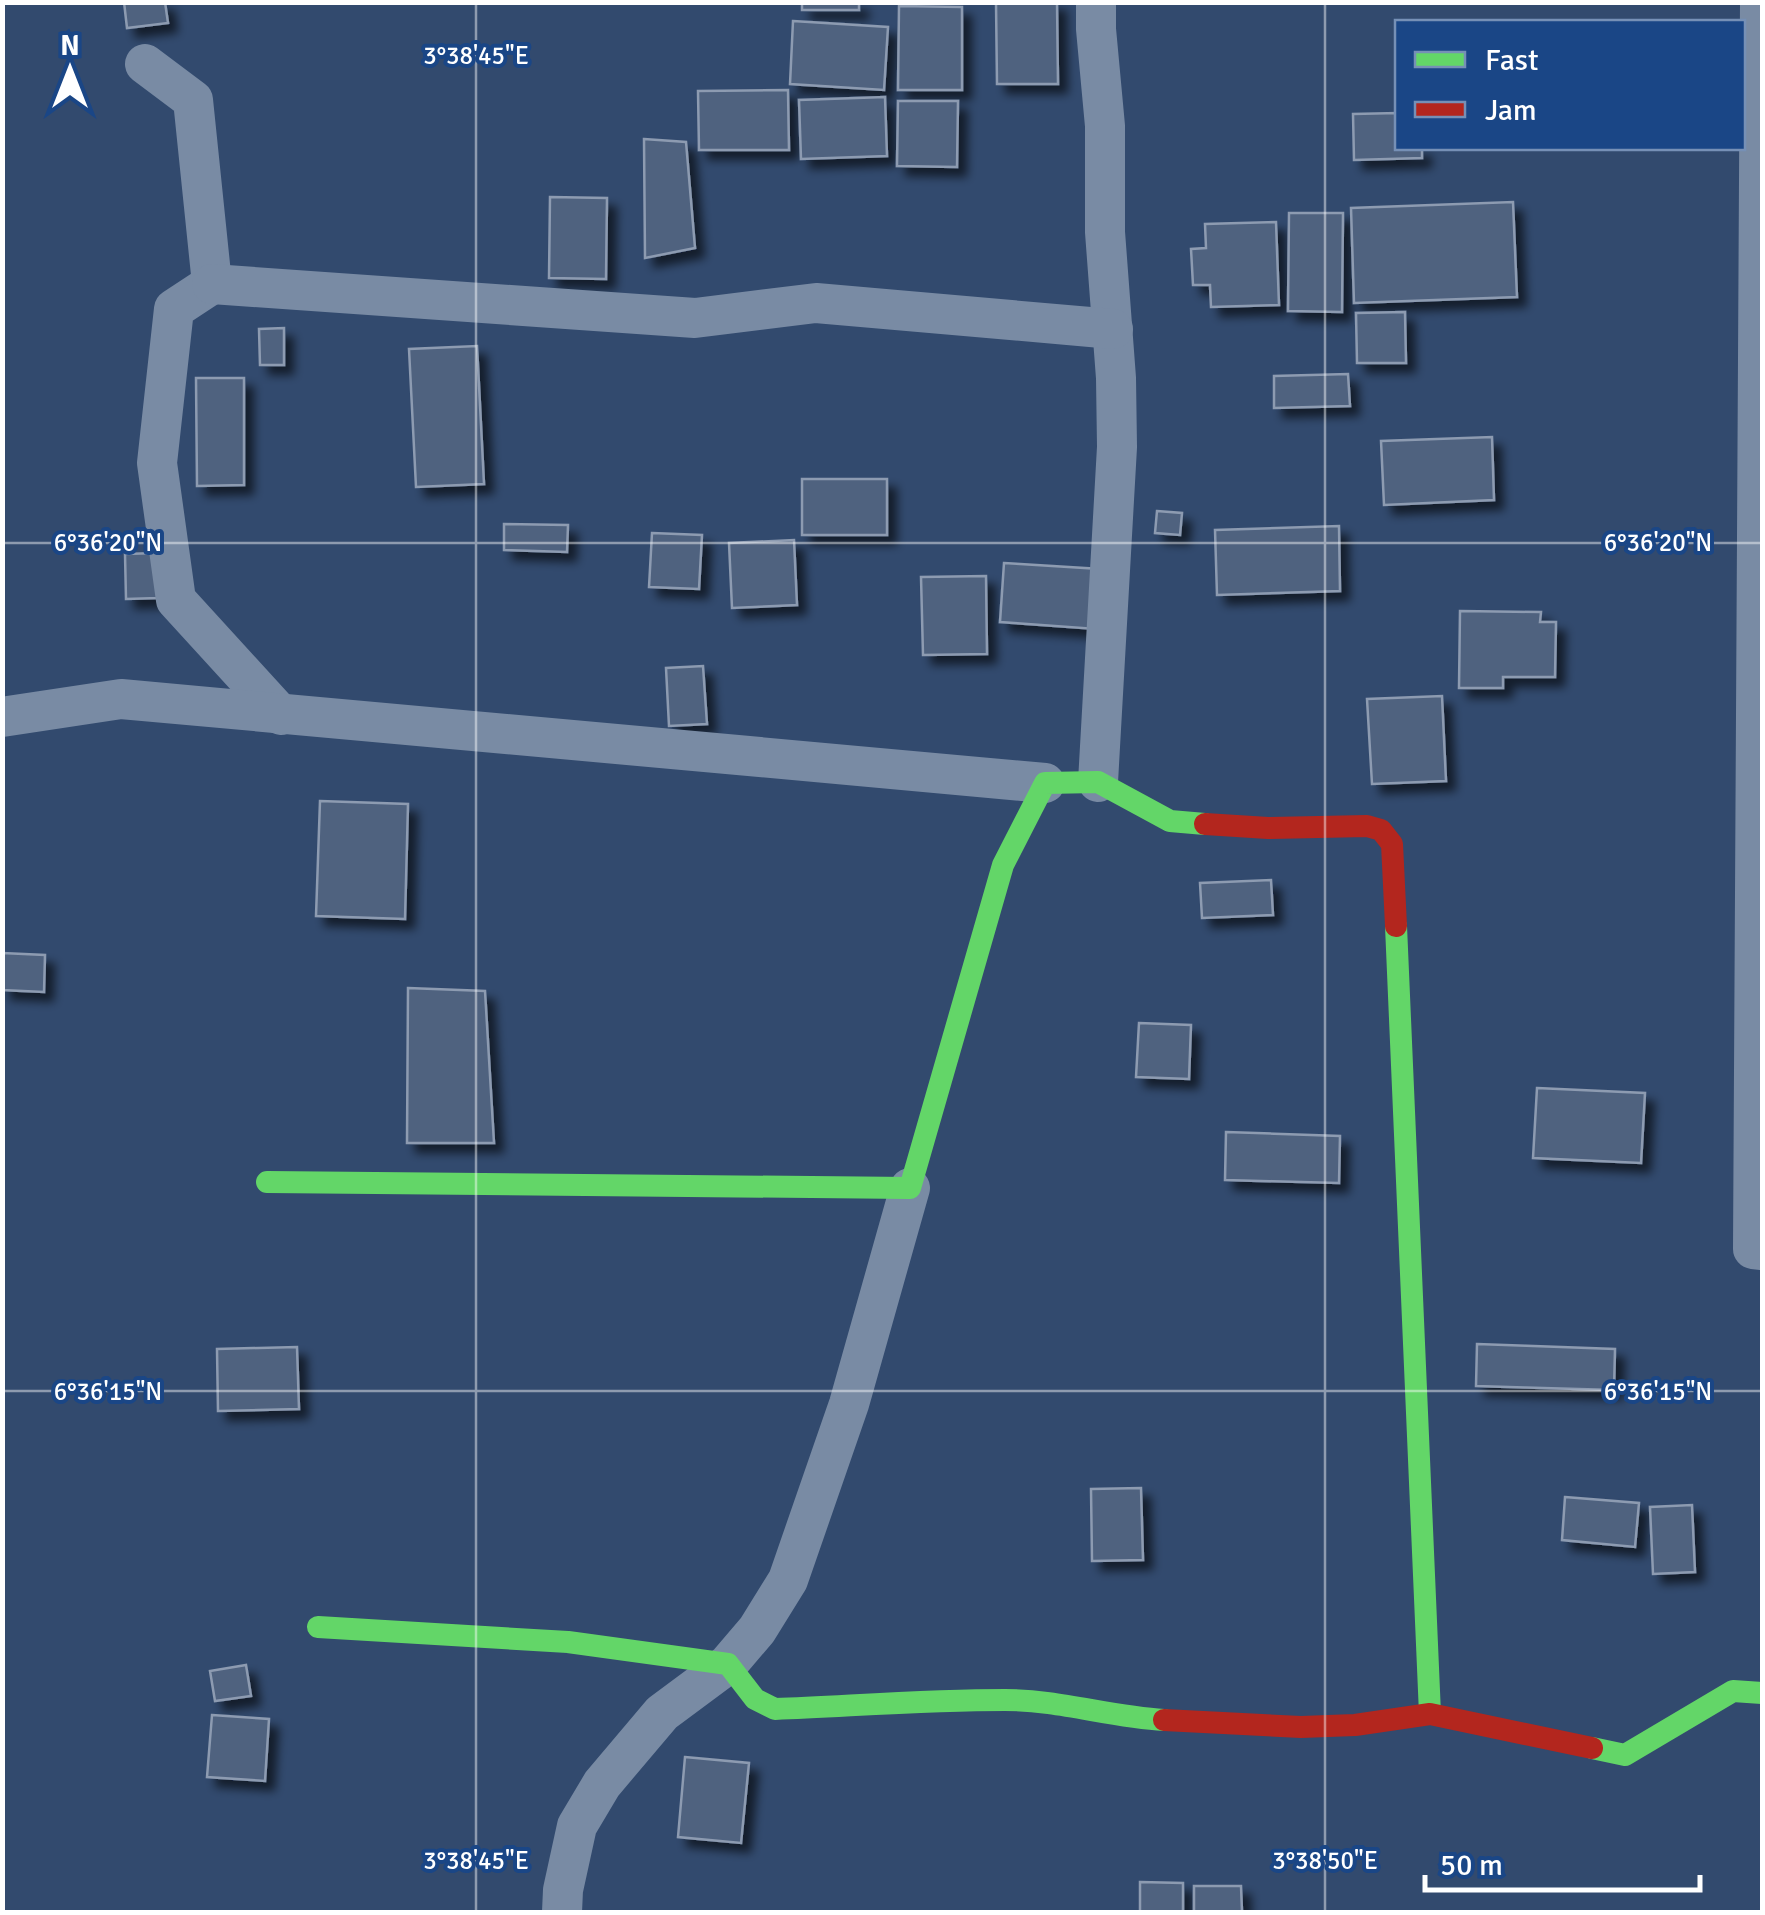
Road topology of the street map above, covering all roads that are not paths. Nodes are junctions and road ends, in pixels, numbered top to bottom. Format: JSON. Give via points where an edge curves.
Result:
{"nodes":[{"id":1,"x":1096,"y":2,"type":"edge"},
{"id":2,"x":1760,"y":2,"type":"edge"},
{"id":3,"x":145,"y":64,"type":"dead end"},
{"id":4,"x":212,"y":284,"type":"junction"},
{"id":5,"x":1113,"y":329,"type":"junction"},
{"id":6,"x":281,"y":715,"type":"junction"},
{"id":7,"x":2,"y":717,"type":"edge"},
{"id":8,"x":1098,"y":782,"type":"junction"},
{"id":9,"x":1045,"y":783,"type":"junction"},
{"id":10,"x":267,"y":1182,"type":"dead end"},
{"id":11,"x":910,"y":1188,"type":"junction"},
{"id":12,"x":1762,"y":1250,"type":"edge"},
{"id":13,"x":318,"y":1626,"type":"dead end"},
{"id":14,"x":728,"y":1664,"type":"junction"},
{"id":15,"x":1762,"y":1693,"type":"edge"},
{"id":16,"x":1430,"y":1714,"type":"junction"},
{"id":17,"x":562,"y":1912,"type":"edge"}],
"edges":[{"from":1,"to":5,"type":"street"},
{"from":2,"to":12,"type":"street","via":[[1753,1249]]},
{"from":3,"to":4,"type":"street","via":[[194,100]]},
{"from":4,"to":5,"type":"street","via":[[696,318],[816,303]]},
{"from":4,"to":6,"type":"street","via":[[174,309],[157,463],[176,600]]},
{"from":5,"to":8,"type":"street","via":[[1117,446]]},
{"from":6,"to":7,"type":"street","via":[[121,699]]},
{"from":6,"to":9,"type":"street"},
{"from":8,"to":9,"type":"street"},
{"from":8,"to":16,"type":"street","via":[[1170,821],[1367,826],[1392,844]]},
{"from":9,"to":11,"type":"street","via":[[1003,865]]},
{"from":10,"to":11,"type":"street"},
{"from":11,"to":14,"type":"street","via":[[850,1404],[788,1580]]},
{"from":13,"to":14,"type":"street","via":[[568,1642]]},
{"from":14,"to":16,"type":"street","via":[[755,1699],[775,1709],[1006,1700],[1135,1718],[1301,1727]]},
{"from":14,"to":17,"type":"street","via":[[662,1713],[602,1784],[577,1826]]},
{"from":15,"to":16,"type":"street","via":[[1732,1691],[1625,1755]]}]}
